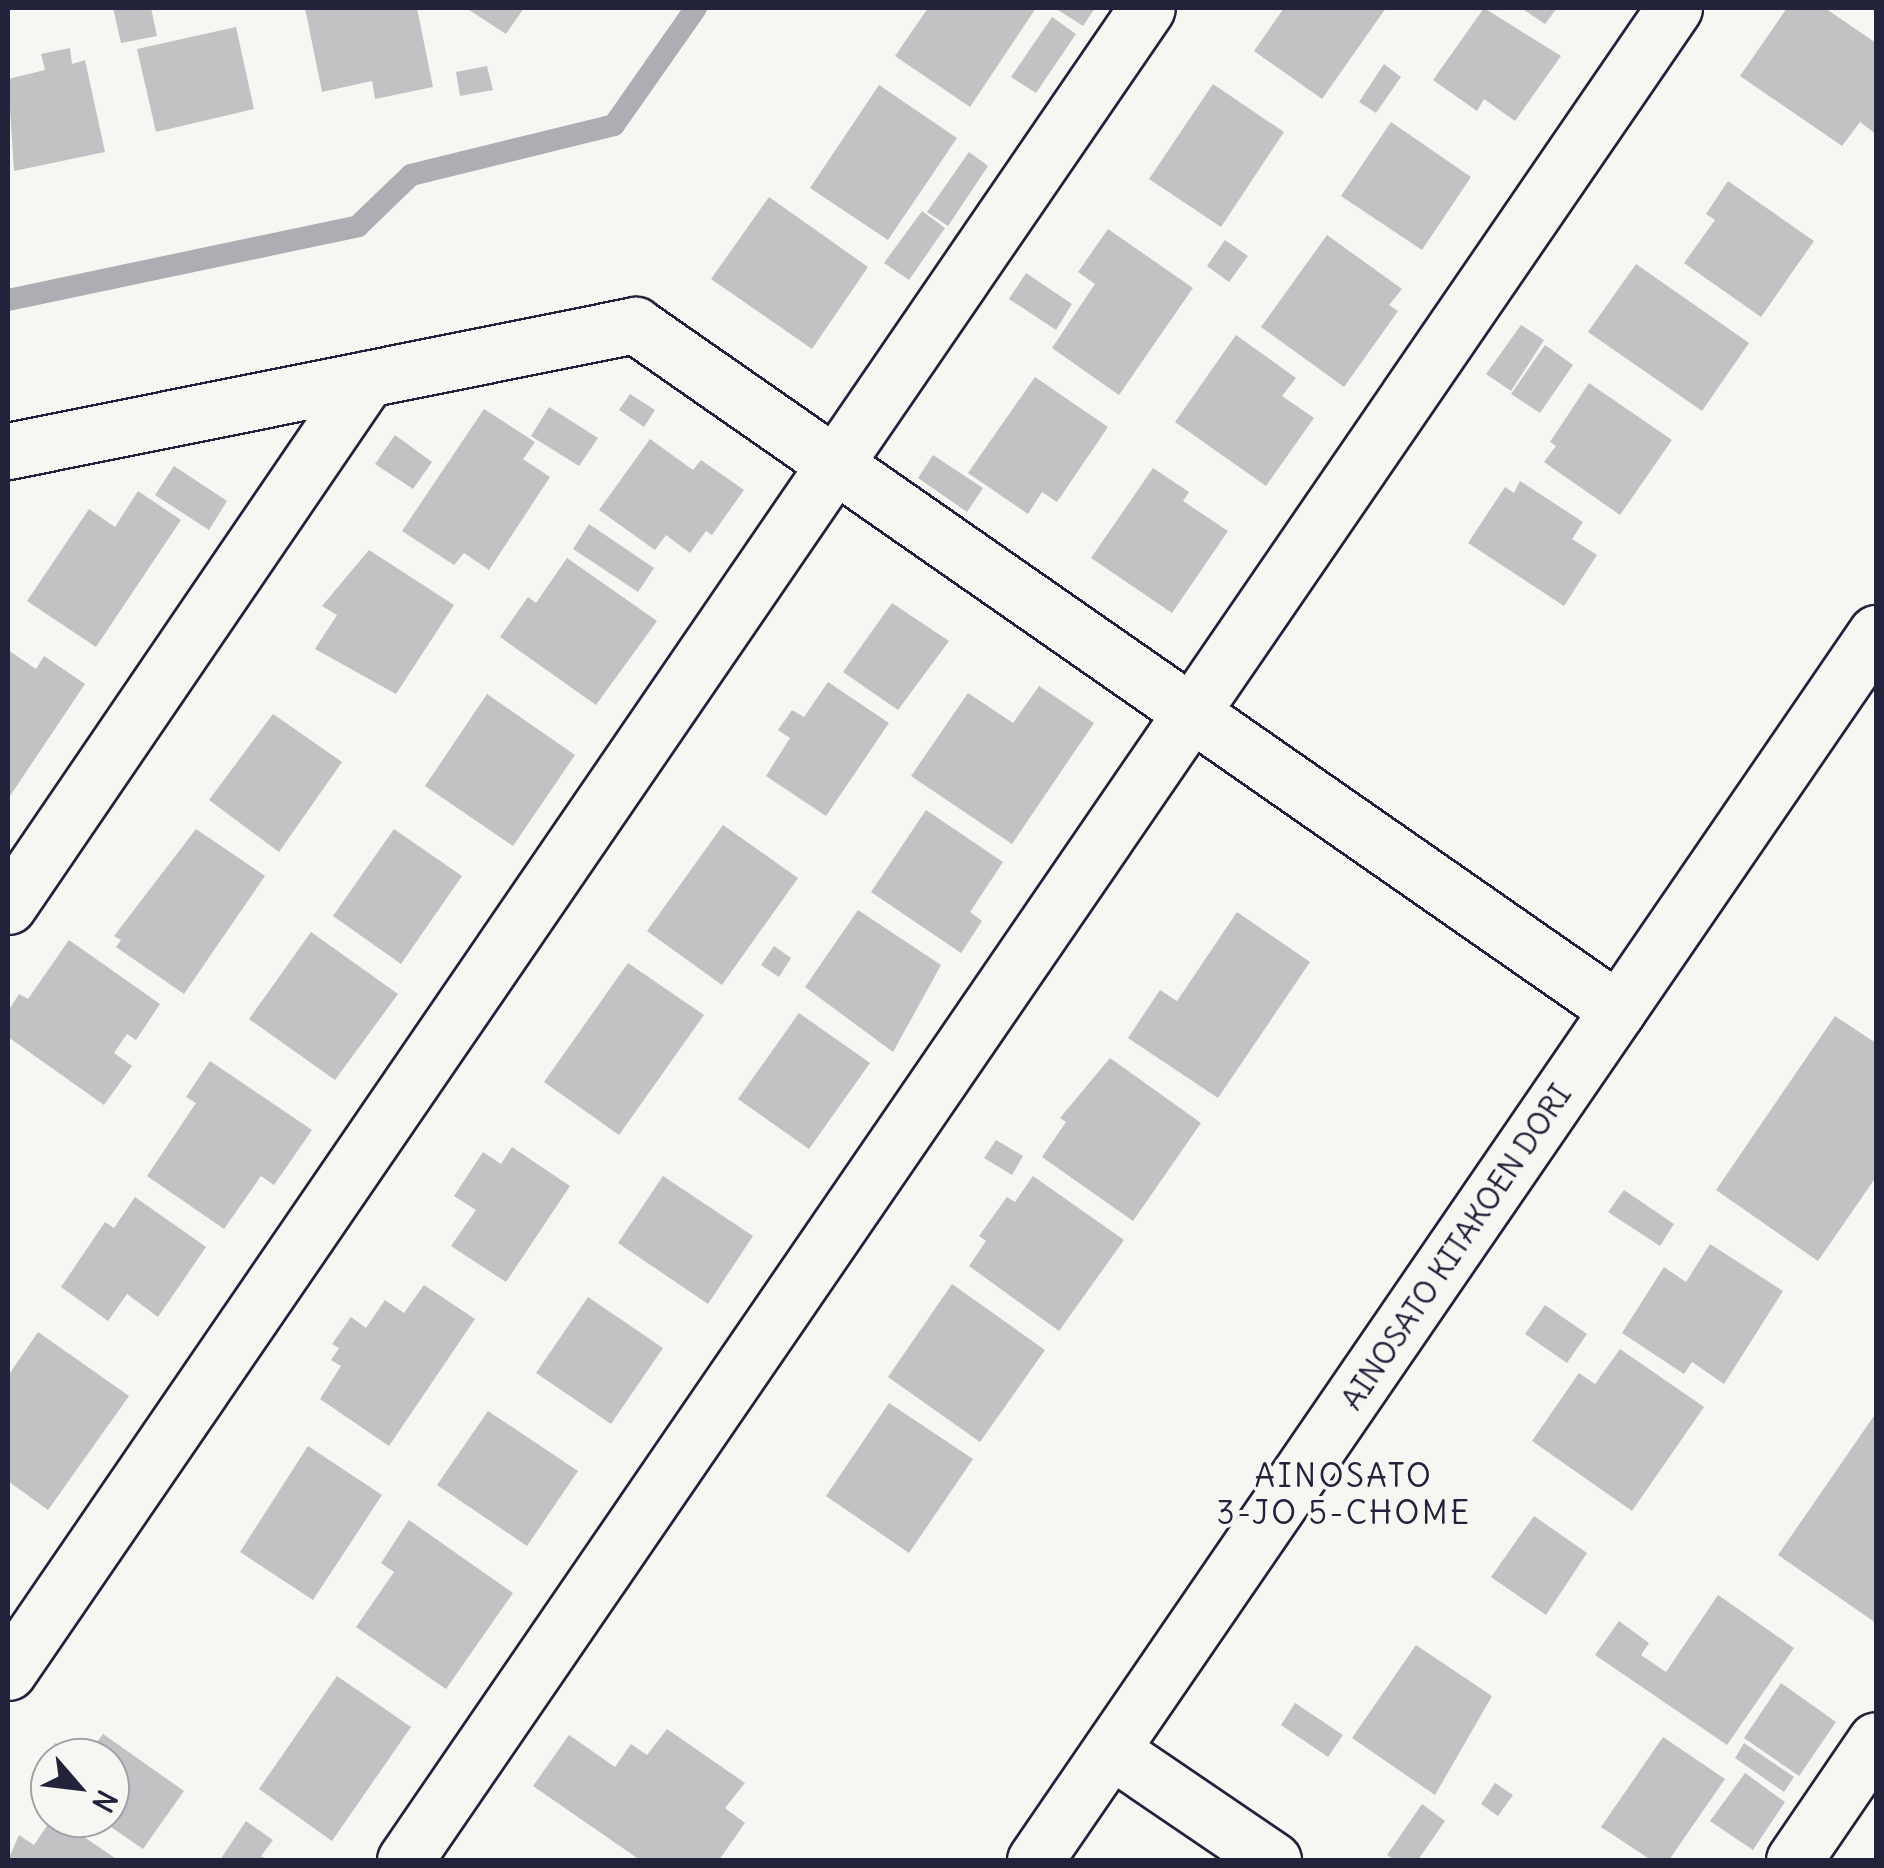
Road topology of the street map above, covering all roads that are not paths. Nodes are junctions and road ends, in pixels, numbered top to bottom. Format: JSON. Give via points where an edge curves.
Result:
{"nodes":[{"id":1,"x":1147,"y":8,"type":"edge"},
{"id":2,"x":1674,"y":8,"type":"edge"},
{"id":3,"x":367,"y":379,"type":"junction"},
{"id":4,"x":8,"y":451,"type":"edge"},
{"id":5,"x":836,"y":464,"type":"junction"},
{"id":6,"x":1876,"y":633,"type":"edge"},
{"id":7,"x":1192,"y":713,"type":"junction"},
{"id":8,"x":8,"y":906,"type":"edge"},
{"id":9,"x":1618,"y":1010,"type":"junction"},
{"id":10,"x":8,"y":1672,"type":"edge"},
{"id":11,"x":1876,"y":1740,"type":"edge"},
{"id":12,"x":1112,"y":1750,"type":"junction"},
{"id":13,"x":405,"y":1860,"type":"edge"},
{"id":14,"x":1035,"y":1860,"type":"edge"},
{"id":15,"x":1273,"y":1860,"type":"edge"},
{"id":16,"x":1794,"y":1860,"type":"edge"}],
"edges":[{"from":1,"to":5,"type":"street"},
{"from":2,"to":7,"type":"street"},
{"from":3,"to":4,"type":"street"},
{"from":3,"to":5,"type":"street","via":[[635,325]]},
{"from":3,"to":8,"type":"street"},
{"from":5,"to":7,"type":"street"},
{"from":5,"to":10,"type":"street"},
{"from":6,"to":9,"type":"street","name":"AINOSATO KITAKOEN DORI"},
{"from":7,"to":9,"type":"street"},
{"from":7,"to":13,"type":"street"},
{"from":9,"to":12,"type":"street","name":"AINOSATO KITAKOEN DORI"},
{"from":11,"to":16,"type":"street"},
{"from":12,"to":14,"type":"street","name":"AINOSATO KITAKOEN DORI"},
{"from":12,"to":15,"type":"street"}]}
